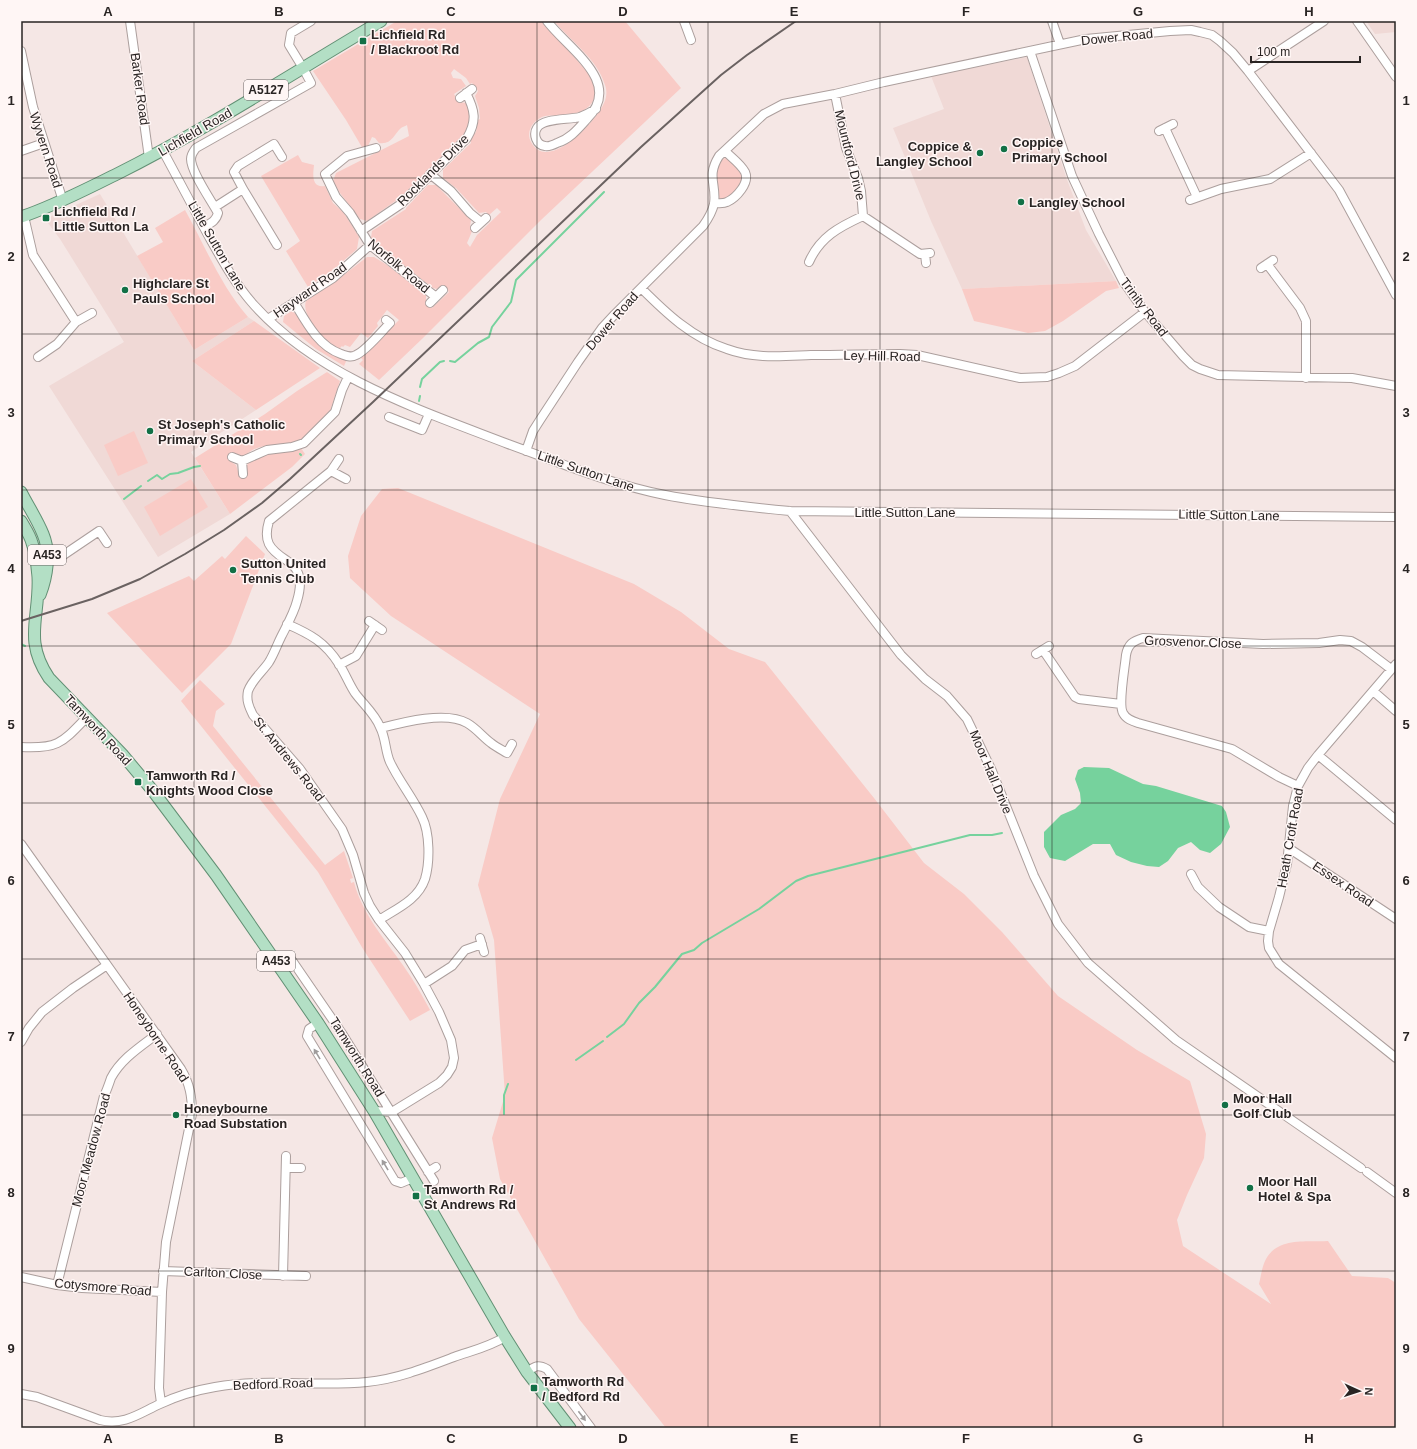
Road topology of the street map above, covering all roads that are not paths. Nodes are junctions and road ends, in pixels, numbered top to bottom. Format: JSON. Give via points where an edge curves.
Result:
{"nodes":[{"id":1,"x":130,"y":21,"type":"edge"},
{"id":2,"x":311,"y":21,"type":"edge"},
{"id":3,"x":547,"y":21,"type":"edge"},
{"id":4,"x":1052,"y":21,"type":"edge"},
{"id":5,"x":1324,"y":21,"type":"edge"},
{"id":6,"x":1357,"y":21,"type":"edge"},
{"id":7,"x":376,"y":22,"type":"edge"},
{"id":8,"x":687,"y":22,"type":"edge"},
{"id":9,"x":691,"y":40,"type":"dead end"},
{"id":10,"x":1060,"y":44,"type":"junction"},
{"id":11,"x":21,"y":51,"type":"edge"},
{"id":12,"x":1030,"y":51,"type":"junction"},
{"id":13,"x":303,"y":68,"type":"junction"},
{"id":14,"x":1248,"y":71,"type":"junction"},
{"id":15,"x":1396,"y":77,"type":"edge"},
{"id":16,"x":466,"y":93,"type":"dead end"},
{"id":17,"x":835,"y":94,"type":"junction"},
{"id":18,"x":596,"y":109,"type":"junction"},
{"id":19,"x":1166,"y":127,"type":"dead end"},
{"id":20,"x":44,"y":143,"type":"junction"},
{"id":21,"x":376,"y":148,"type":"dead end"},
{"id":22,"x":21,"y":151,"type":"edge"},
{"id":23,"x":163,"y":151,"type":"junction"},
{"id":24,"x":725,"y":151,"type":"junction"},
{"id":25,"x":1311,"y":153,"type":"junction"},
{"id":26,"x":282,"y":157,"type":"dead end"},
{"id":27,"x":150,"y":158,"type":"junction"},
{"id":28,"x":430,"y":174,"type":"junction"},
{"id":29,"x":243,"y":189,"type":"junction"},
{"id":30,"x":63,"y":201,"type":"junction"},
{"id":31,"x":714,"y":203,"type":"junction"},
{"id":32,"x":215,"y":206,"type":"junction"},
{"id":33,"x":22,"y":216,"type":"edge"},
{"id":34,"x":862,"y":216,"type":"junction"},
{"id":35,"x":481,"y":222,"type":"dead end"},
{"id":36,"x":204,"y":227,"type":"junction"},
{"id":37,"x":361,"y":231,"type":"junction"},
{"id":38,"x":277,"y":245,"type":"dead end"},
{"id":39,"x":370,"y":245,"type":"junction"},
{"id":40,"x":809,"y":256,"type":"dead end"},
{"id":41,"x":926,"y":263,"type":"dead end"},
{"id":42,"x":1267,"y":264,"type":"dead end"},
{"id":43,"x":641,"y":288,"type":"junction"},
{"id":44,"x":443,"y":290,"type":"dead end"},
{"id":45,"x":1396,"y":295,"type":"edge"},
{"id":46,"x":294,"y":302,"type":"junction"},
{"id":47,"x":1145,"y":312,"type":"junction"},
{"id":48,"x":92,"y":313,"type":"dead end"},
{"id":49,"x":268,"y":319,"type":"junction"},
{"id":50,"x":386,"y":320,"type":"dead end"},
{"id":51,"x":76,"y":322,"type":"junction"},
{"id":52,"x":38,"y":357,"type":"dead end"},
{"id":53,"x":348,"y":377,"type":"junction"},
{"id":54,"x":1306,"y":378,"type":"junction"},
{"id":55,"x":1396,"y":386,"type":"edge"},
{"id":56,"x":429,"y":414,"type":"junction"},
{"id":57,"x":389,"y":416,"type":"dead end"},
{"id":58,"x":526,"y":451,"type":"junction"},
{"id":59,"x":232,"y":457,"type":"dead end"},
{"id":60,"x":339,"y":459,"type":"dead end"},
{"id":61,"x":242,"y":461,"type":"junction"},
{"id":62,"x":331,"y":471,"type":"junction"},
{"id":63,"x":243,"y":474,"type":"dead end"},
{"id":64,"x":346,"y":479,"type":"dead end"},
{"id":65,"x":21,"y":492,"type":"edge"},
{"id":66,"x":790,"y":511,"type":"junction"},
{"id":67,"x":1396,"y":517,"type":"edge"},
{"id":68,"x":21,"y":521,"type":"edge"},
{"id":69,"x":107,"y":543,"type":"dead end"},
{"id":70,"x":42,"y":559,"type":"junction"},
{"id":71,"x":287,"y":624,"type":"junction"},
{"id":72,"x":375,"y":625,"type":"dead end"},
{"id":73,"x":1043,"y":650,"type":"dead end"},
{"id":74,"x":339,"y":665,"type":"junction"},
{"id":75,"x":1393,"y":666,"type":"edge"},
{"id":76,"x":1372,"y":691,"type":"junction"},
{"id":77,"x":1121,"y":704,"type":"junction"},
{"id":78,"x":1396,"y":711,"type":"edge"},
{"id":79,"x":87,"y":717,"type":"junction"},
{"id":80,"x":381,"y":728,"type":"junction"},
{"id":81,"x":512,"y":744,"type":"dead end"},
{"id":82,"x":21,"y":747,"type":"edge"},
{"id":83,"x":1318,"y":755,"type":"junction"},
{"id":84,"x":1298,"y":786,"type":"junction"},
{"id":85,"x":1396,"y":820,"type":"edge"},
{"id":86,"x":21,"y":844,"type":"edge"},
{"id":87,"x":1290,"y":849,"type":"junction"},
{"id":88,"x":1191,"y":874,"type":"dead end"},
{"id":89,"x":379,"y":920,"type":"junction"},
{"id":90,"x":1396,"y":920,"type":"edge"},
{"id":91,"x":1269,"y":931,"type":"junction"},
{"id":92,"x":482,"y":945,"type":"dead end"},
{"id":93,"x":276,"y":962,"type":"junction"},
{"id":94,"x":106,"y":965,"type":"junction"},
{"id":95,"x":424,"y":984,"type":"junction"},
{"id":96,"x":318,"y":1023,"type":"junction"},
{"id":97,"x":157,"y":1034,"type":"junction"},
{"id":98,"x":21,"y":1042,"type":"edge"},
{"id":99,"x":1396,"y":1058,"type":"edge"},
{"id":100,"x":374,"y":1112,"type":"junction"},
{"id":101,"x":392,"y":1112,"type":"junction"},
{"id":102,"x":384,"y":1130,"type":"junction"},
{"id":103,"x":286,"y":1156,"type":"dead end"},
{"id":104,"x":436,"y":1167,"type":"dead end"},
{"id":105,"x":286,"y":1168,"type":"junction"},
{"id":106,"x":301,"y":1168,"type":"dead end"},
{"id":107,"x":428,"y":1172,"type":"junction"},
{"id":108,"x":413,"y":1178,"type":"junction"},
{"id":109,"x":434,"y":1182,"type":"dead end"},
{"id":110,"x":1396,"y":1193,"type":"edge"},
{"id":111,"x":163,"y":1270,"type":"junction"},
{"id":112,"x":283,"y":1276,"type":"junction"},
{"id":113,"x":306,"y":1276,"type":"dead end"},
{"id":114,"x":21,"y":1277,"type":"edge"},
{"id":115,"x":58,"y":1285,"type":"junction"},
{"id":116,"x":162,"y":1292,"type":"junction"},
{"id":117,"x":505,"y":1337,"type":"junction"},
{"id":118,"x":527,"y":1372,"type":"junction"},
{"id":119,"x":21,"y":1394,"type":"edge"},
{"id":120,"x":161,"y":1403,"type":"junction"},
{"id":121,"x":570,"y":1428,"type":"edge"},
{"id":122,"x":591,"y":1428,"type":"edge"}],
"edges":[{"from":1,"to":27,"type":"street","name":"Barker Road"},
{"from":2,"to":13,"type":"street","via":[[291,33],[289,39],[289,45]]},
{"from":3,"to":18,"type":"street","via":[[597,78],[600,97]]},
{"from":4,"to":10,"type":"street"},
{"from":5,"to":14,"type":"street"},
{"from":6,"to":15,"type":"street"},
{"from":7,"to":13,"type":"main road","name":"Lichfield Road","number":"A5127"},
{"from":8,"to":9,"type":"street"},
{"from":10,"to":12,"type":"street","name":"Dower Road"},
{"from":10,"to":14,"type":"street","name":"Dower Road","via":[[1086,39],[1191,30],[1212,35],[1233,53]]},
{"from":11,"to":20,"type":"street","name":"Wyvern Road"},
{"from":12,"to":17,"type":"street","name":"Dower Road"},
{"from":12,"to":47,"type":"street","name":"Trinity Road","via":[[1072,176],[1123,282]]},
{"from":13,"to":23,"type":"main road","name":"Lichfield Road","number":"A5127"},
{"from":13,"to":32,"type":"street","via":[[311,83],[193,152],[193,169]]},
{"from":14,"to":25,"type":"street","name":"Dower Road"},
{"from":16,"to":28,"type":"street","name":"Rocklands Drive","via":[[474,110],[472,130]]},
{"from":17,"to":24,"type":"street","name":"Dower Road","via":[[774,108],[764,114]]},
{"from":17,"to":34,"type":"street","name":"Mountford Drive","via":[[846,148],[861,191]]},
{"from":18,"to":18,"type":"street","via":[[565,141],[547,146],[536,140],[535,132],[542,122],[581,117]]},
{"from":19,"to":25,"type":"street","via":[[1194,198],[1221,189],[1270,179]]},
{"from":20,"to":22,"type":"street"},
{"from":20,"to":30,"type":"street","name":"Wyvern Road"},
{"from":21,"to":37,"type":"street","name":"Norfolk Road","via":[[347,156],[325,174],[336,197]]},
{"from":23,"to":27,"type":"main road","name":"Lichfield Road","number":"A5127"},
{"from":23,"to":36,"type":"street","name":"Little Sutton Lane"},
{"from":24,"to":31,"type":"street","name":"Dower Road","via":[[715,163],[712,173]]},
{"from":24,"to":31,"type":"street","via":[[744,171],[745,181],[736,196],[726,203]]},
{"from":25,"to":45,"type":"street","name":"Dower Road","via":[[1339,190]]},
{"from":26,"to":29,"type":"street","via":[[274,144],[238,166],[234,172]]},
{"from":27,"to":30,"type":"main road","name":"Lichfield Road","number":"A5127"},
{"from":28,"to":35,"type":"street","via":[[451,191]]},
{"from":28,"to":37,"type":"street","name":"Rocklands Drive","via":[[401,204]]},
{"from":29,"to":32,"type":"street"},
{"from":29,"to":38,"type":"street"},
{"from":30,"to":33,"type":"main road","name":"Lichfield Road","number":"A5127"},
{"from":31,"to":43,"type":"street","name":"Dower Road","via":[[703,226]]},
{"from":32,"to":36,"type":"street","via":[[217,218]]},
{"from":33,"to":51,"type":"street","via":[[33,255]]},
{"from":34,"to":40,"type":"street","name":"Mountford Drive","via":[[837,228]]},
{"from":34,"to":41,"type":"street","name":"Mountford Drive","via":[[920,254],[927,254]]},
{"from":36,"to":49,"type":"street","name":"Little Sutton Lane","via":[[228,271]]},
{"from":37,"to":39,"type":"street","name":"Norfolk Road"},
{"from":39,"to":44,"type":"street","name":"Norfolk Road","via":[[433,300]]},
{"from":39,"to":46,"type":"street","name":"Hayward Road","via":[[333,278]]},
{"from":42,"to":54,"type":"street","via":[[1300,308],[1306,321]]},
{"from":43,"to":47,"type":"street","name":"Ley Hill Road","via":[[686,329],[719,346],[746,354],[917,355],[1020,378],[1059,374],[1074,366]]},
{"from":43,"to":58,"type":"street","name":"Dower Road","via":[[602,328],[578,362],[533,431]]},
{"from":46,"to":49,"type":"street","name":"Hayward Road"},
{"from":46,"to":50,"type":"street","via":[[318,338],[329,348],[350,357],[358,355],[390,323]]},
{"from":47,"to":54,"type":"street","name":"Trinity Road","via":[[1192,364],[1209,373]]},
{"from":48,"to":51,"type":"street"},
{"from":49,"to":53,"type":"street","name":"Little Sutton Lane","via":[[295,342]]},
{"from":51,"to":52,"type":"street","via":[[57,344]]},
{"from":53,"to":56,"type":"street","name":"Little Sutton Lane"},
{"from":53,"to":61,"type":"street","via":[[335,412],[304,443],[292,448],[268,450]]},
{"from":54,"to":55,"type":"street","name":"Trinity Road","via":[[1352,378]]},
{"from":56,"to":57,"type":"street","via":[[422,430]]},
{"from":56,"to":58,"type":"street","name":"Little Sutton Lane"},
{"from":58,"to":66,"type":"street","name":"Little Sutton Lane","via":[[600,478],[664,495]]},
{"from":59,"to":61,"type":"street"},
{"from":60,"to":62,"type":"street","name":"St. Andrews Road"},
{"from":61,"to":63,"type":"street"},
{"from":62,"to":64,"type":"street"},
{"from":62,"to":71,"type":"street","name":"St. Andrews Road","via":[[269,520],[267,539],[270,548],[292,564],[299,578],[297,602]]},
{"from":65,"to":70,"type":"main road","name":"Tamworth Road","number":"A453","via":[[44,536]]},
{"from":66,"to":67,"type":"street","name":"Little Sutton Lane"},
{"from":66,"to":110,"type":"street","name":"Moor Hall Drive","via":[[901,655],[947,696],[968,719],[1034,876],[1058,924],[1088,963],[1176,1040]]},
{"from":68,"to":70,"type":"main road","name":"Tamworth Road","number":"A453"},
{"from":69,"to":70,"type":"street","via":[[99,531],[62,556]]},
{"from":70,"to":79,"type":"main road","name":"Tamworth Road","number":"A453","via":[[45,582],[37,605],[35,649],[49,678]]},
{"from":71,"to":74,"type":"street","via":[[316,638],[329,650]]},
{"from":71,"to":89,"type":"street","name":"St. Andrews Road","via":[[270,660],[250,686],[249,708],[300,769],[342,828],[364,893]]},
{"from":72,"to":74,"type":"street","via":[[356,656]]},
{"from":73,"to":77,"type":"street","via":[[1075,697]]},
{"from":74,"to":80,"type":"street","via":[[353,690]]},
{"from":75,"to":76,"type":"street","name":"Heath Croft Road"},
{"from":75,"to":77,"type":"street","name":"Grosvenor Close","via":[[1351,641],[1263,644],[1143,638],[1128,647]]},
{"from":76,"to":78,"type":"street"},
{"from":76,"to":83,"type":"street","name":"Heath Croft Road"},
{"from":77,"to":84,"type":"street","via":[[1124,714],[1132,721],[1232,749]]},
{"from":79,"to":82,"type":"street","via":[[55,745]]},
{"from":79,"to":93,"type":"main road","name":"Tamworth Road","number":"A453","via":[[153,791],[216,875]]},
{"from":80,"to":81,"type":"street","via":[[425,718],[457,720],[473,727],[507,753]]},
{"from":80,"to":89,"type":"street","via":[[390,761],[423,818],[428,840],[428,855],[425,880],[416,896]]},
{"from":83,"to":84,"type":"street","name":"Heath Croft Road"},
{"from":83,"to":85,"type":"street"},
{"from":84,"to":87,"type":"street","name":"Heath Croft Road","via":[[1292,813]]},
{"from":86,"to":94,"type":"street","name":"Honeyborne Road"},
{"from":87,"to":90,"type":"street","name":"Essex Road"},
{"from":87,"to":91,"type":"street","name":"Heath Croft Road"},
{"from":88,"to":91,"type":"street","via":[[1198,887],[1219,907],[1249,927]]},
{"from":89,"to":95,"type":"street","name":"St. Andrews Road","via":[[405,953]]},
{"from":91,"to":99,"type":"street","name":"Heath Croft Road","via":[[1269,948],[1279,964]]},
{"from":92,"to":95,"type":"street","via":[[465,950],[452,966]]},
{"from":93,"to":96,"type":"main road","name":"Tamworth Road","number":"A453"},
{"from":93,"to":101,"type":"street","name":"Tamworth Road","via":[[284,956],[290,959],[333,1019]]},
{"from":94,"to":97,"type":"street","name":"Honeyborne Road"},
{"from":94,"to":98,"type":"street","via":[[42,1012]]},
{"from":95,"to":101,"type":"street","name":"St. Andrews Road","via":[[451,1040],[454,1058],[452,1067],[439,1083]]},
{"from":96,"to":100,"type":"main road","name":"Tamworth Road","number":"A453"},
{"from":108,"to":96,"type":"street","name":"Tamworth Road","one_way":true,"via":[[401,1183],[395,1181],[307,1036],[309,1029]]},
{"from":97,"to":111,"type":"street","name":"Honeyborne Road","via":[[187,1079],[192,1099],[192,1114],[166,1242]]},
{"from":97,"to":115,"type":"street","name":"Moor Meadow Road","via":[[119,1066],[104,1096]]},
{"from":100,"to":101,"type":"street"},
{"from":100,"to":102,"type":"main road","name":"Tamworth Road","number":"A453"},
{"from":101,"to":102,"type":"street"},
{"from":101,"to":107,"type":"street","name":"Tamworth Road"},
{"from":102,"to":108,"type":"main road","name":"Tamworth Road","number":"A453"},
{"from":103,"to":105,"type":"street"},
{"from":104,"to":107,"type":"street"},
{"from":105,"to":106,"type":"street"},
{"from":105,"to":112,"type":"street"},
{"from":107,"to":109,"type":"street","name":"Tamworth Road"},
{"from":108,"to":117,"type":"main road","name":"Tamworth Road","number":"A453"},
{"from":111,"to":112,"type":"street","name":"Carlton Close"},
{"from":111,"to":116,"type":"street","name":"Honeyborne Road"},
{"from":112,"to":113,"type":"street","name":"Carlton Close"},
{"from":114,"to":115,"type":"street","name":"Cotysmore Road"},
{"from":115,"to":116,"type":"street","name":"Cotysmore Road"},
{"from":116,"to":120,"type":"street","name":"Honeyborne Road","via":[[159,1388]]},
{"from":117,"to":118,"type":"main road","name":"Tamworth Road","number":"A453"},
{"from":117,"to":120,"type":"street","name":"Bedford Road","via":[[491,1345],[395,1377],[350,1383],[245,1382],[214,1387]]},
{"from":118,"to":121,"type":"main road","name":"Tamworth Road","number":"A453"},
{"from":118,"to":122,"type":"street","one_way":true,"via":[[536,1365],[547,1369]]},
{"from":119,"to":120,"type":"street","name":"Bedford Road","via":[[107,1421],[135,1417]]}]}
